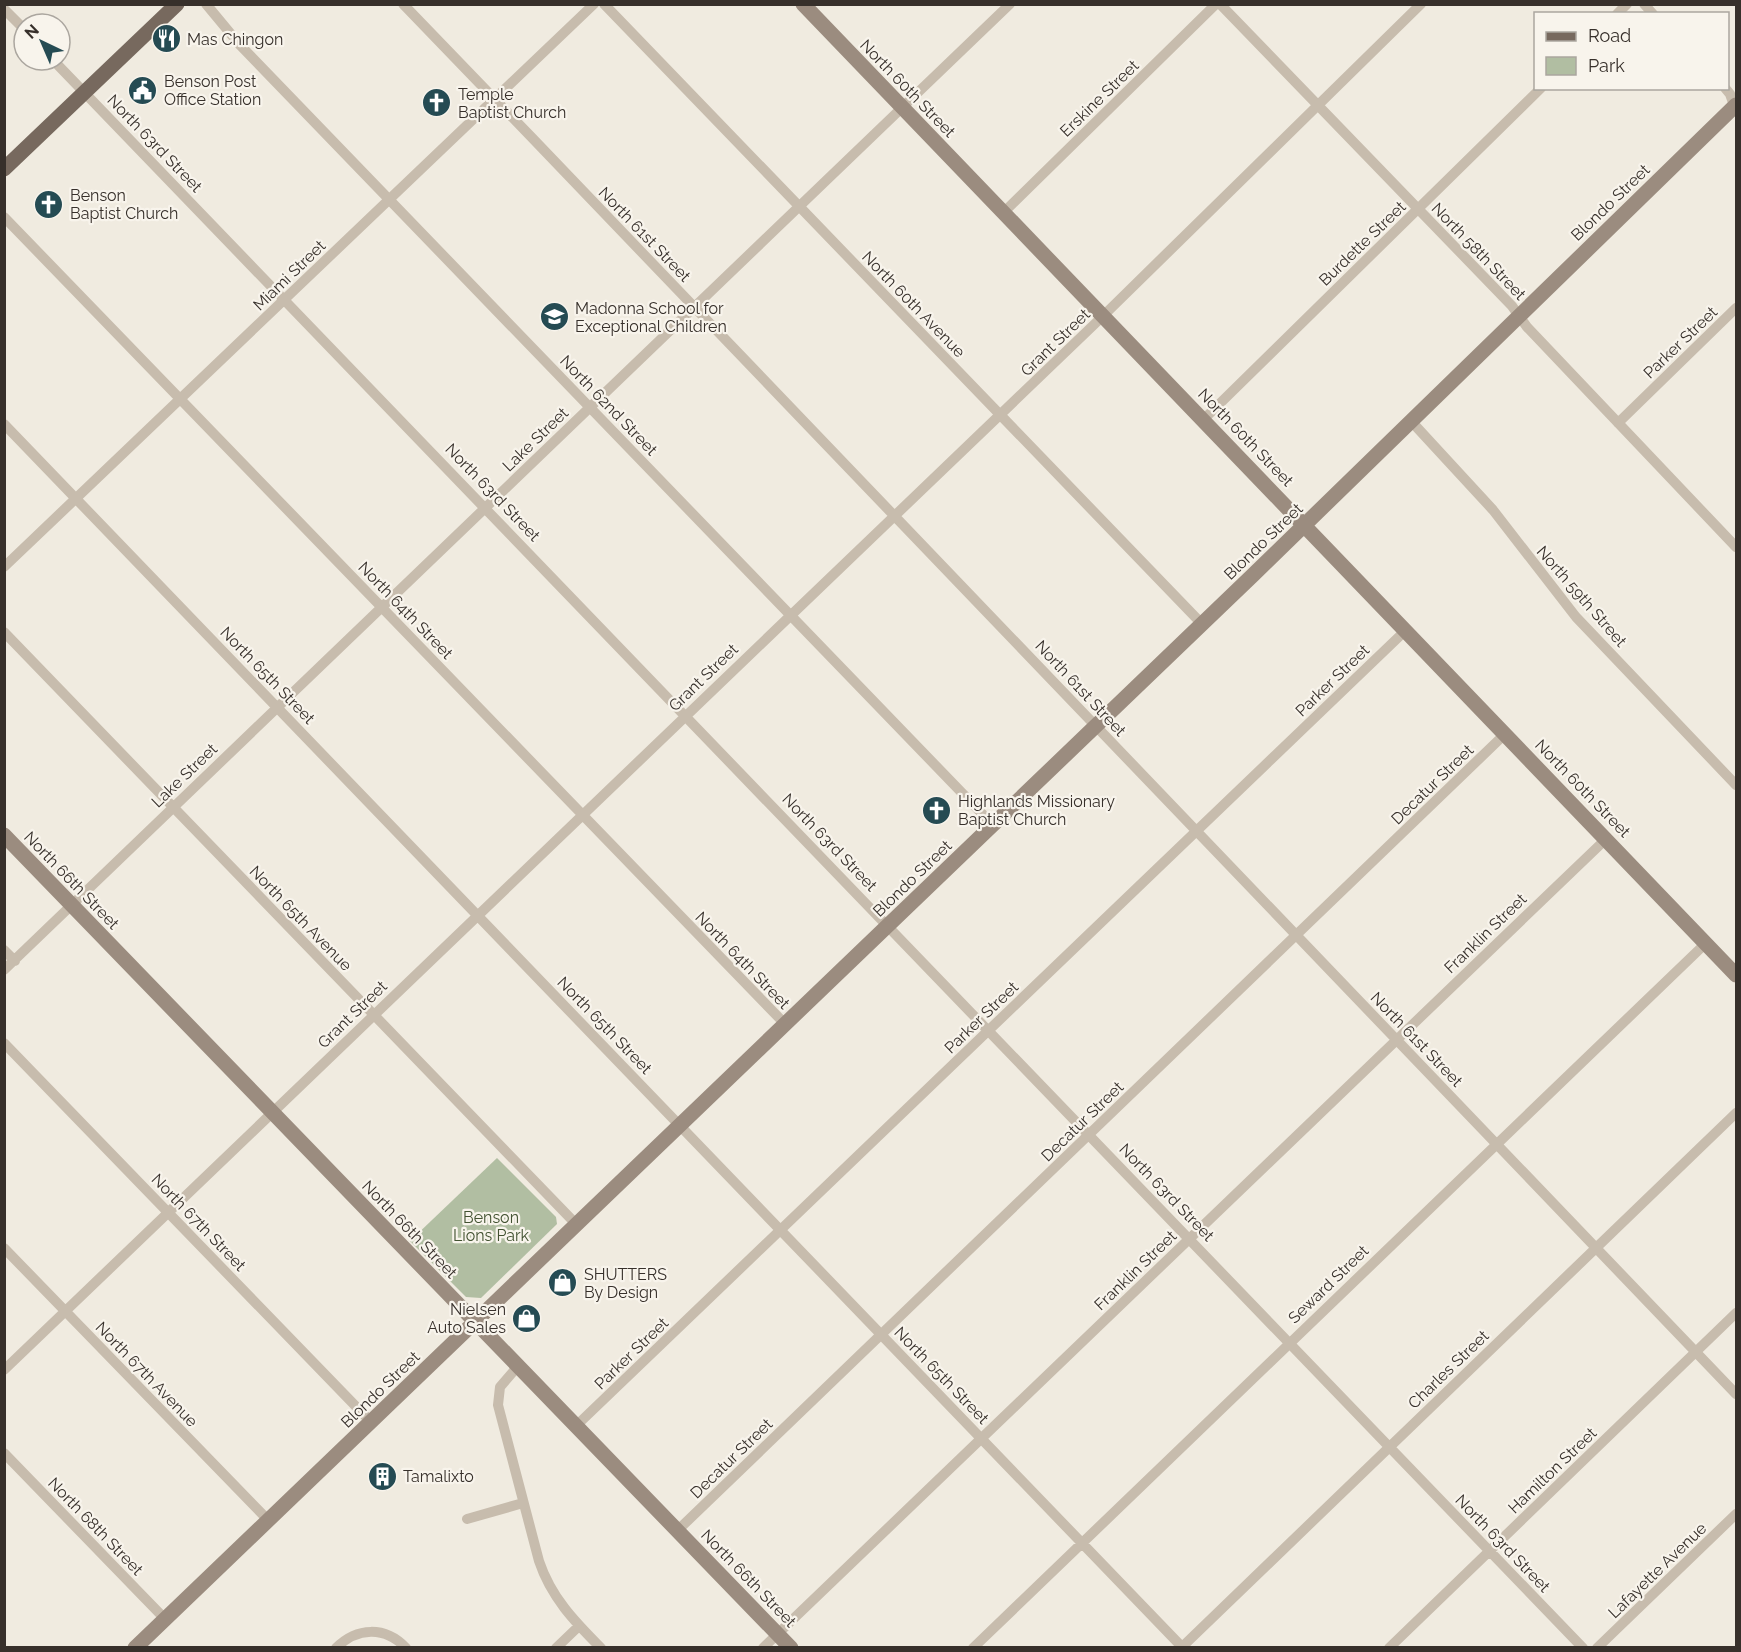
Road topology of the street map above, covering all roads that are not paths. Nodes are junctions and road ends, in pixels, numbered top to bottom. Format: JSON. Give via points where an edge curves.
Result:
{"nodes":[{"id":1,"x":177,"y":4,"type":"edge"},
{"id":2,"x":206,"y":4,"type":"edge"},
{"id":3,"x":402,"y":4,"type":"edge"},
{"id":4,"x":594,"y":4,"type":"edge"},
{"id":5,"x":604,"y":4,"type":"edge"},
{"id":6,"x":1010,"y":4,"type":"edge"},
{"id":7,"x":1218,"y":4,"type":"edge"},
{"id":8,"x":1421,"y":4,"type":"edge"},
{"id":9,"x":803,"y":5,"type":"edge"},
{"id":10,"x":66,"y":72,"type":"edge"},
{"id":11,"x":1539,"y":90,"type":"edge"},
{"id":12,"x":1726,"y":90,"type":"edge"},
{"id":13,"x":85,"y":92,"type":"junction"},
{"id":14,"x":494,"y":99,"type":"junction"},
{"id":15,"x":1318,"y":105,"type":"junction"},
{"id":16,"x":1736,"y":108,"type":"edge"},
{"id":17,"x":903,"y":109,"type":"junction"},
{"id":18,"x":4,"y":169,"type":"edge"},
{"id":19,"x":391,"y":199,"type":"junction"},
{"id":20,"x":799,"y":208,"type":"junction"},
{"id":21,"x":1418,"y":209,"type":"junction"},
{"id":22,"x":1003,"y":213,"type":"junction"},
{"id":23,"x":4,"y":217,"type":"edge"},
{"id":24,"x":285,"y":299,"type":"junction"},
{"id":25,"x":695,"y":308,"type":"junction"},
{"id":26,"x":1737,"y":308,"type":"edge"},
{"id":27,"x":1103,"y":316,"type":"junction"},
{"id":28,"x":1519,"y":316,"type":"junction"},
{"id":29,"x":181,"y":399,"type":"junction"},
{"id":30,"x":590,"y":407,"type":"junction"},
{"id":31,"x":1000,"y":415,"type":"junction"},
{"id":32,"x":1203,"y":420,"type":"junction"},
{"id":33,"x":1411,"y":421,"type":"junction"},
{"id":34,"x":1618,"y":423,"type":"junction"},
{"id":35,"x":4,"y":424,"type":"edge"},
{"id":36,"x":76,"y":498,"type":"junction"},
{"id":37,"x":486,"y":507,"type":"junction"},
{"id":38,"x":895,"y":514,"type":"junction"},
{"id":39,"x":1306,"y":525,"type":"junction"},
{"id":40,"x":1737,"y":547,"type":"edge"},
{"id":41,"x":4,"y":567,"type":"edge"},
{"id":42,"x":381,"y":606,"type":"junction"},
{"id":43,"x":790,"y":614,"type":"junction"},
{"id":44,"x":1202,"y":624,"type":"junction"},
{"id":45,"x":1406,"y":630,"type":"junction"},
{"id":46,"x":4,"y":633,"type":"edge"},
{"id":47,"x":277,"y":706,"type":"junction"},
{"id":48,"x":686,"y":714,"type":"junction"},
{"id":49,"x":1097,"y":725,"type":"junction"},
{"id":50,"x":1506,"y":733,"type":"junction"},
{"id":51,"x":1737,"y":785,"type":"edge"},
{"id":52,"x":172,"y":806,"type":"junction"},
{"id":53,"x":582,"y":814,"type":"junction"},
{"id":54,"x":993,"y":825,"type":"junction"},
{"id":55,"x":1196,"y":831,"type":"junction"},
{"id":56,"x":4,"y":835,"type":"edge"},
{"id":57,"x":1606,"y":839,"type":"junction"},
{"id":58,"x":72,"y":905,"type":"junction"},
{"id":59,"x":478,"y":914,"type":"junction"},
{"id":60,"x":889,"y":925,"type":"junction"},
{"id":61,"x":1296,"y":935,"type":"junction"},
{"id":62,"x":1706,"y":943,"type":"junction"},
{"id":63,"x":4,"y":950,"type":"edge"},
{"id":64,"x":15,"y":960,"type":"junction"},
{"id":65,"x":4,"y":970,"type":"edge"},
{"id":66,"x":1737,"y":975,"type":"edge"},
{"id":67,"x":374,"y":1014,"type":"junction"},
{"id":68,"x":785,"y":1024,"type":"junction"},
{"id":69,"x":990,"y":1029,"type":"junction"},
{"id":70,"x":1396,"y":1039,"type":"junction"},
{"id":71,"x":4,"y":1044,"type":"edge"},
{"id":72,"x":272,"y":1113,"type":"junction"},
{"id":73,"x":1737,"y":1113,"type":"edge"},
{"id":74,"x":681,"y":1124,"type":"junction"},
{"id":75,"x":1090,"y":1134,"type":"junction"},
{"id":76,"x":1496,"y":1143,"type":"junction"},
{"id":77,"x":169,"y":1213,"type":"junction"},
{"id":78,"x":576,"y":1224,"type":"junction"},
{"id":79,"x":781,"y":1230,"type":"junction"},
{"id":80,"x":1190,"y":1238,"type":"junction"},
{"id":81,"x":4,"y":1248,"type":"edge"},
{"id":82,"x":1596,"y":1248,"type":"junction"},
{"id":83,"x":66,"y":1311,"type":"junction"},
{"id":84,"x":1737,"y":1313,"type":"edge"},
{"id":85,"x":475,"y":1322,"type":"junction"},
{"id":86,"x":882,"y":1334,"type":"junction"},
{"id":87,"x":1290,"y":1342,"type":"junction"},
{"id":88,"x":1696,"y":1352,"type":"junction"},
{"id":89,"x":518,"y":1366,"type":"junction"},
{"id":90,"x":4,"y":1370,"type":"edge"},
{"id":91,"x":1737,"y":1394,"type":"edge"},
{"id":92,"x":371,"y":1422,"type":"junction"},
{"id":93,"x":577,"y":1425,"type":"junction"},
{"id":94,"x":982,"y":1438,"type":"junction"},
{"id":95,"x":1390,"y":1446,"type":"junction"},
{"id":96,"x":4,"y":1453,"type":"edge"},
{"id":97,"x":523,"y":1503,"type":"junction"},
{"id":98,"x":1737,"y":1514,"type":"edge"},
{"id":99,"x":468,"y":1518,"type":"dead end"},
{"id":100,"x":268,"y":1521,"type":"junction"},
{"id":101,"x":678,"y":1530,"type":"junction"},
{"id":102,"x":1082,"y":1542,"type":"junction"},
{"id":103,"x":1490,"y":1551,"type":"junction"},
{"id":104,"x":165,"y":1619,"type":"junction"},
{"id":105,"x":579,"y":1626,"type":"junction"},
{"id":106,"x":778,"y":1634,"type":"junction"},
{"id":107,"x":135,"y":1647,"type":"edge"},
{"id":108,"x":336,"y":1647,"type":"edge"},
{"id":109,"x":406,"y":1647,"type":"edge"},
{"id":110,"x":556,"y":1647,"type":"edge"},
{"id":111,"x":601,"y":1647,"type":"edge"},
{"id":112,"x":763,"y":1647,"type":"edge"},
{"id":113,"x":791,"y":1647,"type":"edge"},
{"id":114,"x":973,"y":1647,"type":"edge"},
{"id":115,"x":1182,"y":1647,"type":"edge"},
{"id":116,"x":1389,"y":1647,"type":"edge"},
{"id":117,"x":1583,"y":1647,"type":"edge"},
{"id":118,"x":1597,"y":1647,"type":"edge"}],
"edges":[{"from":1,"to":13,"type":"main road"},
{"from":2,"to":19,"type":"street","name":"North 62nd Street","via":[[240,45]]},
{"from":3,"to":14,"type":"street","name":"North 61st Street"},
{"from":4,"to":14,"type":"street","name":"Miami Street"},
{"from":5,"to":20,"type":"street","name":"North 60th Avenue"},
{"from":6,"to":17,"type":"street","name":"Lake Street"},
{"from":7,"to":15,"type":"street","name":"North 58th Street"},
{"from":7,"to":22,"type":"street","name":"Erskine Street"},
{"from":8,"to":15,"type":"street","name":"Grant Street"},
{"from":9,"to":17,"type":"street","name":"North 60th Street"},
{"from":10,"to":13,"type":"street","name":"North 63rd Street"},
{"from":11,"to":21,"type":"street","name":"Burdette Street"},
{"from":12,"to":16,"type":"street"},
{"from":13,"to":18,"type":"main road"},
{"from":13,"to":24,"type":"street","name":"North 63rd Street"},
{"from":14,"to":19,"type":"street","name":"Miami Street"},
{"from":14,"to":25,"type":"street","name":"North 61st Street"},
{"from":15,"to":21,"type":"street","name":"North 58th Street"},
{"from":15,"to":27,"type":"street","name":"Grant Street"},
{"from":16,"to":28,"type":"street","name":"Blondo Street"},
{"from":17,"to":20,"type":"street","name":"Lake Street"},
{"from":17,"to":22,"type":"street","name":"North 60th Street"},
{"from":19,"to":24,"type":"street","name":"Miami Street"},
{"from":19,"to":30,"type":"street","name":"North 62nd Street"},
{"from":20,"to":25,"type":"street","name":"Lake Street"},
{"from":20,"to":31,"type":"street","name":"North 60th Avenue"},
{"from":21,"to":28,"type":"street","name":"North 58th Street"},
{"from":21,"to":32,"type":"street","name":"Burdette Street"},
{"from":22,"to":27,"type":"street","name":"North 60th Street"},
{"from":23,"to":29,"type":"street","name":"North 64th Street"},
{"from":24,"to":29,"type":"street","name":"Miami Street"},
{"from":24,"to":37,"type":"street","name":"North 63rd Street"},
{"from":25,"to":30,"type":"street","name":"Lake Street"},
{"from":25,"to":38,"type":"street","name":"North 61st Street"},
{"from":26,"to":34,"type":"street","name":"Parker Street"},
{"from":27,"to":31,"type":"street","name":"Grant Street"},
{"from":27,"to":32,"type":"street","name":"North 60th Street"},
{"from":28,"to":33,"type":"street","name":"Blondo Street"},
{"from":28,"to":34,"type":"street","name":"North 58th Street"},
{"from":29,"to":36,"type":"street","name":"Miami Street"},
{"from":29,"to":42,"type":"street","name":"North 64th Street"},
{"from":30,"to":37,"type":"street","name":"Lake Street"},
{"from":30,"to":43,"type":"street","name":"North 62nd Street"},
{"from":31,"to":38,"type":"street","name":"Grant Street"},
{"from":31,"to":44,"type":"street","name":"North 60th Avenue"},
{"from":32,"to":39,"type":"street","name":"North 60th Street"},
{"from":33,"to":39,"type":"street","name":"Blondo Street"},
{"from":33,"to":51,"type":"street","name":"North 59th Street","via":[[1493,510],[1576,617]]},
{"from":34,"to":40,"type":"street","name":"North 58th Street"},
{"from":35,"to":36,"type":"street","name":"North 65th Street"},
{"from":36,"to":41,"type":"street","name":"Miami Street"},
{"from":36,"to":47,"type":"street","name":"North 65th Street"},
{"from":37,"to":42,"type":"street","name":"Lake Street"},
{"from":37,"to":48,"type":"street","name":"North 63rd Street"},
{"from":38,"to":43,"type":"street","name":"Grant Street"},
{"from":38,"to":49,"type":"street","name":"North 61st Street"},
{"from":39,"to":44,"type":"street","name":"Blondo Street"},
{"from":39,"to":45,"type":"street","name":"North 60th Street"},
{"from":42,"to":47,"type":"street","name":"Lake Street"},
{"from":42,"to":53,"type":"street","name":"North 64th Street"},
{"from":43,"to":48,"type":"street","name":"Grant Street"},
{"from":43,"to":54,"type":"street","name":"North 62nd Street"},
{"from":44,"to":49,"type":"street","name":"Blondo Street"},
{"from":45,"to":50,"type":"street","name":"North 60th Street"},
{"from":45,"to":55,"type":"street","name":"Parker Street"},
{"from":46,"to":52,"type":"street","name":"North 65th Avenue"},
{"from":47,"to":52,"type":"street","name":"Lake Street"},
{"from":47,"to":59,"type":"street","name":"North 65th Street"},
{"from":48,"to":53,"type":"street","name":"Grant Street"},
{"from":48,"to":60,"type":"street","name":"North 63rd Street"},
{"from":49,"to":54,"type":"street","name":"Blondo Street"},
{"from":49,"to":55,"type":"street","name":"North 61st Street"},
{"from":50,"to":57,"type":"street","name":"North 60th Street"},
{"from":50,"to":61,"type":"street","name":"Decatur Street"},
{"from":52,"to":58,"type":"street","name":"Lake Street"},
{"from":52,"to":67,"type":"street","name":"North 65th Avenue"},
{"from":53,"to":59,"type":"street","name":"Grant Street"},
{"from":53,"to":68,"type":"street","name":"North 64th Street"},
{"from":54,"to":60,"type":"street","name":"Blondo Street"},
{"from":55,"to":61,"type":"street","name":"North 61st Street"},
{"from":55,"to":69,"type":"street","name":"Parker Street"},
{"from":56,"to":58,"type":"street","name":"North 66th Street"},
{"from":57,"to":62,"type":"street","name":"North 60th Street"},
{"from":57,"to":70,"type":"street","name":"Franklin Street"},
{"from":58,"to":64,"type":"street","name":"Lake Street"},
{"from":58,"to":72,"type":"street","name":"North 66th Street"},
{"from":59,"to":67,"type":"street","name":"Grant Street"},
{"from":59,"to":74,"type":"street","name":"North 65th Street"},
{"from":60,"to":68,"type":"street","name":"Blondo Street"},
{"from":60,"to":69,"type":"street","name":"North 63rd Street"},
{"from":61,"to":70,"type":"street","name":"North 61st Street"},
{"from":61,"to":75,"type":"street","name":"Decatur Street"},
{"from":62,"to":66,"type":"street","name":"North 60th Street"},
{"from":62,"to":76,"type":"street","name":"Seward Street"},
{"from":63,"to":64,"type":"street"},
{"from":64,"to":65,"type":"street","name":"Lake Street"},
{"from":67,"to":72,"type":"street","name":"Grant Street"},
{"from":67,"to":78,"type":"street","name":"North 65th Avenue"},
{"from":68,"to":74,"type":"street","name":"Blondo Street"},
{"from":69,"to":75,"type":"street","name":"North 63rd Street"},
{"from":69,"to":79,"type":"street","name":"Parker Street"},
{"from":70,"to":76,"type":"street","name":"North 61st Street"},
{"from":70,"to":80,"type":"street","name":"Franklin Street"},
{"from":71,"to":77,"type":"street","name":"North 67th Street"},
{"from":72,"to":77,"type":"street","name":"Grant Street"},
{"from":72,"to":85,"type":"street","name":"North 66th Street"},
{"from":73,"to":82,"type":"street","name":"Charles Street"},
{"from":74,"to":78,"type":"street","name":"Blondo Street"},
{"from":74,"to":79,"type":"street","name":"North 65th Street"},
{"from":75,"to":80,"type":"street","name":"North 63rd Street"},
{"from":75,"to":86,"type":"street","name":"Decatur Street"},
{"from":76,"to":82,"type":"street","name":"North 61st Street"},
{"from":76,"to":87,"type":"street","name":"Seward Street"},
{"from":77,"to":83,"type":"street","name":"Grant Street"},
{"from":77,"to":92,"type":"street","name":"North 67th Street"},
{"from":78,"to":85,"type":"street","name":"Blondo Street"},
{"from":79,"to":86,"type":"street","name":"North 65th Street"},
{"from":79,"to":93,"type":"street","name":"Parker Street"},
{"from":80,"to":87,"type":"street","name":"North 63rd Street"},
{"from":80,"to":94,"type":"street","name":"Franklin Street"},
{"from":81,"to":83,"type":"street","name":"North 67th Avenue"},
{"from":82,"to":88,"type":"street","name":"North 61st Street"},
{"from":82,"to":95,"type":"street","name":"Charles Street"},
{"from":83,"to":90,"type":"street","name":"Grant Street"},
{"from":83,"to":100,"type":"street","name":"North 67th Avenue"},
{"from":84,"to":88,"type":"street","name":"Hamilton Street"},
{"from":85,"to":89,"type":"street","name":"North 66th Street"},
{"from":85,"to":92,"type":"street","name":"Blondo Street"},
{"from":86,"to":94,"type":"street","name":"North 65th Street"},
{"from":86,"to":101,"type":"street","name":"Decatur Street"},
{"from":87,"to":95,"type":"street","name":"North 63rd Street"},
{"from":87,"to":102,"type":"street","name":"Seward Street"},
{"from":88,"to":91,"type":"street","name":"North 61st Street"},
{"from":88,"to":103,"type":"street","name":"Hamilton Street"},
{"from":89,"to":93,"type":"street","name":"North 66th Street"},
{"from":89,"to":97,"type":"street","via":[[505,1379],[498,1395]]},
{"from":92,"to":100,"type":"street","name":"Blondo Street"},
{"from":93,"to":101,"type":"street","name":"North 66th Street"},
{"from":94,"to":102,"type":"street","name":"North 65th Street"},
{"from":94,"to":106,"type":"street","name":"Franklin Street"},
{"from":95,"to":103,"type":"street","name":"North 63rd Street"},
{"from":95,"to":115,"type":"street","name":"Charles Street"},
{"from":96,"to":104,"type":"street","name":"North 68th Street"},
{"from":97,"to":99,"type":"street"},
{"from":97,"to":105,"type":"street","via":[[548,1583]]},
{"from":98,"to":118,"type":"street","name":"Lafayette Avenue"},
{"from":100,"to":104,"type":"street","name":"Blondo Street"},
{"from":101,"to":106,"type":"street","name":"North 66th Street"},
{"from":102,"to":114,"type":"street","name":"Seward Street"},
{"from":102,"to":115,"type":"street","name":"North 65th Street"},
{"from":103,"to":116,"type":"street","name":"Hamilton Street"},
{"from":103,"to":117,"type":"street","name":"North 63rd Street"},
{"from":104,"to":107,"type":"street","name":"Blondo Street"},
{"from":105,"to":110,"type":"street"},
{"from":105,"to":111,"type":"street"},
{"from":106,"to":112,"type":"street","name":"Franklin Street"},
{"from":106,"to":113,"type":"street","name":"North 66th Street"},
{"from":108,"to":109,"type":"street","via":[[369,1631],[391,1635]]}]}
